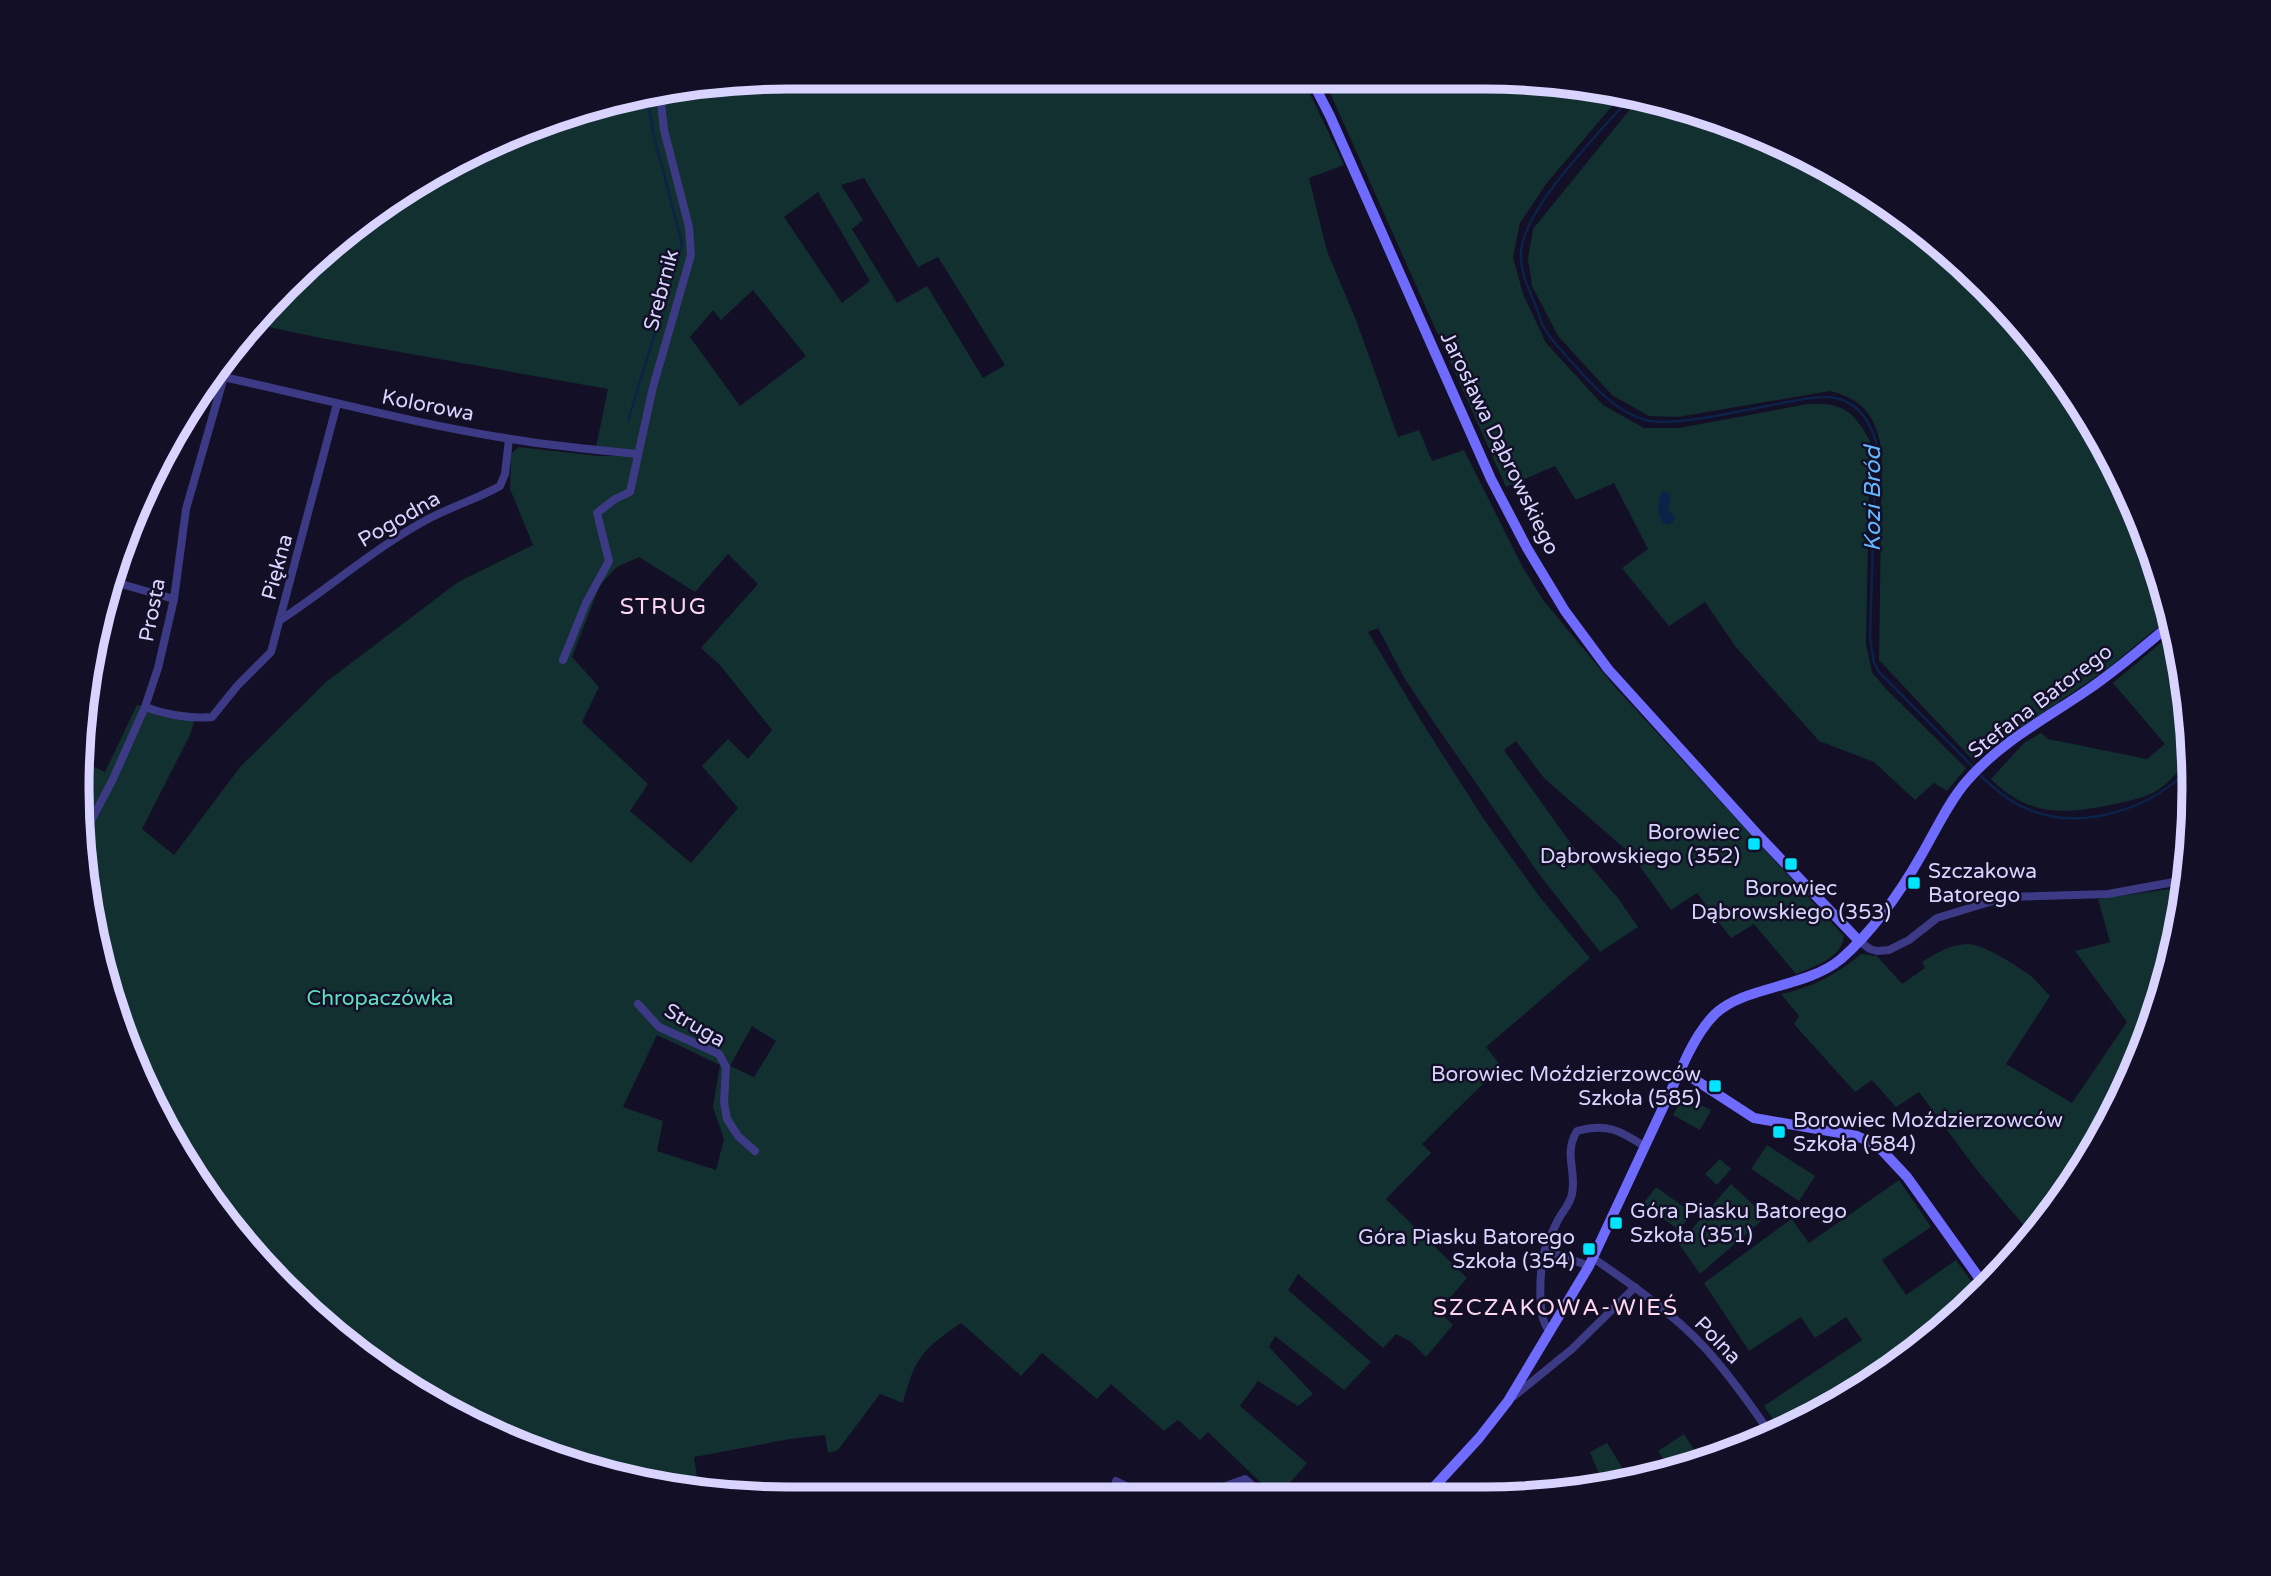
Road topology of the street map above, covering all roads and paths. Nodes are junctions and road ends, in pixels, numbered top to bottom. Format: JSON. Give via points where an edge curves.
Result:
{"nodes":[{"id":1,"x":1316,"y":89,"type":"edge"},
{"id":2,"x":661,"y":101,"type":"edge"},
{"id":3,"x":224,"y":377,"type":"joint"},
{"id":4,"x":337,"y":404,"type":"junction"},
{"id":5,"x":509,"y":439,"type":"junction"},
{"id":6,"x":638,"y":454,"type":"junction"},
{"id":7,"x":120,"y":584,"type":"edge"},
{"id":8,"x":174,"y":599,"type":"junction"},
{"id":9,"x":282,"y":619,"type":"junction"},
{"id":10,"x":2163,"y":630,"type":"edge"},
{"id":11,"x":563,"y":660,"type":"dead end"},
{"id":12,"x":145,"y":707,"type":"junction"},
{"id":13,"x":90,"y":822,"type":"edge"},
{"id":14,"x":2176,"y":882,"type":"edge"},
{"id":15,"x":1859,"y":941,"type":"junction"},
{"id":16,"x":638,"y":1004,"type":"dead end"},
{"id":17,"x":1680,"y":1070,"type":"junction"},
{"id":18,"x":1644,"y":1146,"type":"junction"},
{"id":19,"x":755,"y":1151,"type":"dead end"},
{"id":20,"x":1545,"y":1250,"type":"junction"},
{"id":21,"x":1591,"y":1262,"type":"junction"},
{"id":22,"x":1980,"y":1279,"type":"edge"},
{"id":23,"x":1635,"y":1287,"type":"junction"},
{"id":24,"x":1549,"y":1331,"type":"junction"},
{"id":25,"x":1508,"y":1401,"type":"junction"},
{"id":26,"x":1766,"y":1427,"type":"edge"},
{"id":27,"x":1116,"y":1481,"type":"dead end"},
{"id":28,"x":1128,"y":1487,"type":"edge"},
{"id":29,"x":1223,"y":1487,"type":"edge"},
{"id":30,"x":1254,"y":1487,"type":"edge"},
{"id":31,"x":1434,"y":1487,"type":"edge"}],
"edges":[{"from":1,"to":15,"type":"street","name":"Jarosława Dąbrowskiego","via":[[1491,479],[1559,602],[1608,669]]},
{"from":2,"to":6,"type":"street","name":"Srebrnik","via":[[690,227],[691,255]]},
{"from":3,"to":4,"type":"street","name":"Kolorowa"},
{"from":3,"to":8,"type":"street","name":"Prosta","via":[[186,509]]},
{"from":4,"to":5,"type":"street","name":"Kolorowa"},
{"from":4,"to":9,"type":"street","name":"Piękna"},
{"from":5,"to":6,"type":"street","name":"Kolorowa"},
{"from":5,"to":9,"type":"street","name":"Pogodna","via":[[500,486],[430,517],[367,556]]},
{"from":6,"to":11,"type":"street","name":"Srebrnik","via":[[630,492],[597,513],[609,561]]},
{"from":7,"to":8,"type":"street"},
{"from":8,"to":12,"type":"street","name":"Prosta"},
{"from":9,"to":12,"type":"street","name":"Piękna","via":[[271,652],[212,718]]},
{"from":10,"to":15,"type":"street","name":"Stefana Batorego","via":[[2110,674],[2016,737],[1966,782],[1911,872]]},
{"from":12,"to":13,"type":"street","name":"Prosta"},
{"from":14,"to":15,"type":"street","via":[[2108,894],[2006,897],[1937,918],[1889,950],[1877,951]]},
{"from":15,"to":17,"type":"street","name":"Stefana Batorego","via":[[1822,971],[1721,1010],[1696,1039]]},
{"from":16,"to":19,"type":"street","name":"Struga","via":[[659,1027],[719,1054],[726,1067],[727,1119]]},
{"from":17,"to":18,"type":"street","name":"Stefana Batorego"},
{"from":17,"to":22,"type":"street","via":[[1754,1118],[1857,1136],[1878,1146],[1907,1177]]},
{"from":18,"to":20,"type":"street","via":[[1615,1128],[1577,1131],[1569,1156],[1573,1174],[1570,1200]]},
{"from":18,"to":21,"type":"street","name":"Stefana Batorego"},
{"from":20,"to":21,"type":"street","name":"Polna"},
{"from":20,"to":24,"type":"street","via":[[1541,1302],[1543,1325]]},
{"from":21,"to":23,"type":"street","name":"Polna"},
{"from":21,"to":24,"type":"street","name":"Stefana Batorego"},
{"from":23,"to":25,"type":"street","via":[[1572,1349]]},
{"from":23,"to":26,"type":"street","name":"Polna","via":[[1703,1346]]},
{"from":24,"to":25,"type":"street","name":"Stefana Batorego"},
{"from":25,"to":31,"type":"street","name":"Stefana Batorego"},
{"from":27,"to":28,"type":"street"},
{"from":29,"to":30,"type":"street","via":[[1245,1479]]}]}
